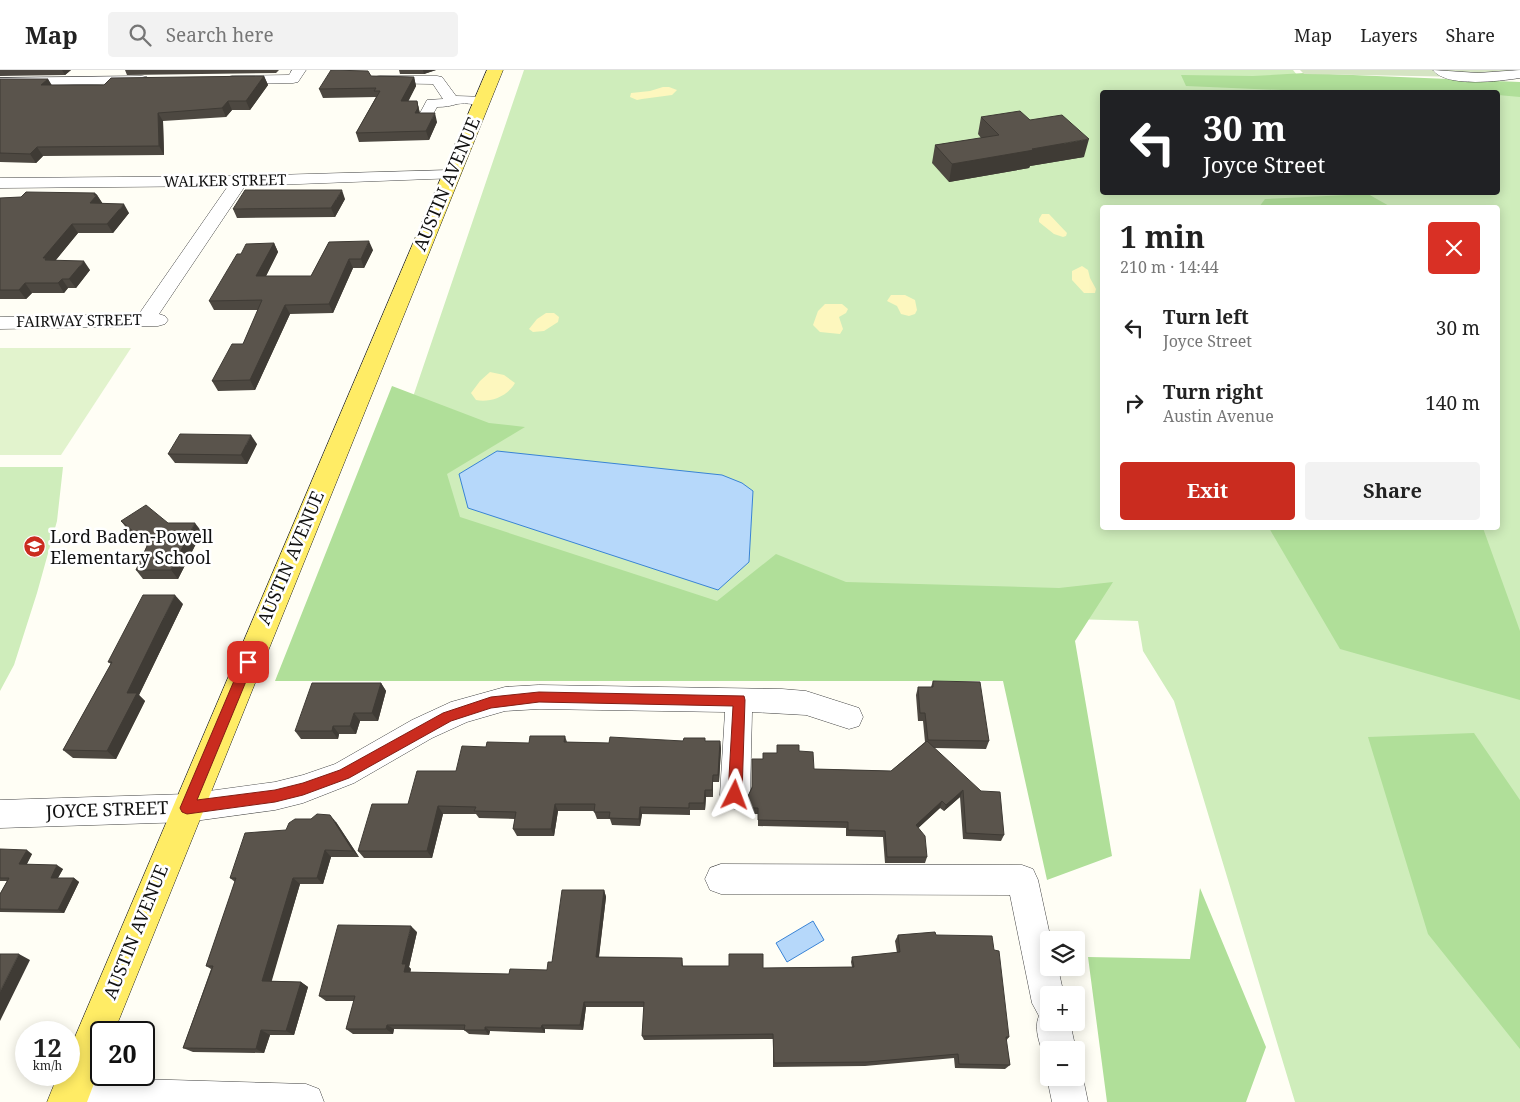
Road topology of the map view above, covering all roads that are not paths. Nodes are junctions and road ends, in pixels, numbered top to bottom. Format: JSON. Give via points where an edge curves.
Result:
{"nodes":[{"id":1,"x":105,"y":70,"type":"edge"},
{"id":2,"x":495,"y":70,"type":"edge"},
{"id":3,"x":1440,"y":70,"type":"edge"},
{"id":4,"x":296,"y":75,"type":"edge"},
{"id":5,"x":1517,"y":75,"type":"edge"},
{"id":6,"x":157,"y":80,"type":"edge"},
{"id":7,"x":215,"y":80,"type":"edge"},
{"id":8,"x":379,"y":80,"type":"edge"},
{"id":9,"x":95,"y":81,"type":"junction"},
{"id":10,"x":0,"y":82,"type":"edge"},
{"id":11,"x":452,"y":100,"type":"junction"},
{"id":12,"x":482,"y":100,"type":"junction"},
{"id":13,"x":427,"y":113,"type":"edge"},
{"id":14,"x":451,"y":175,"type":"junction"},
{"id":15,"x":240,"y":181,"type":"junction"},
{"id":16,"x":0,"y":183,"type":"edge"},
{"id":17,"x":0,"y":323,"type":"edge"},
{"id":18,"x":739,"y":700,"type":"junction"},
{"id":19,"x":849,"y":717,"type":"dead end"},
{"id":20,"x":735,"y":795,"type":"dead end"},
{"id":21,"x":187,"y":808,"type":"junction"},
{"id":22,"x":0,"y":814,"type":"edge"},
{"id":23,"x":721,"y":879,"type":"dead end"},
{"id":24,"x":1045,"y":986,"type":"edge"},
{"id":25,"x":1067,"y":1086,"type":"edge"},
{"id":26,"x":68,"y":1099,"type":"edge"},
{"id":27,"x":306,"y":1102,"type":"edge"},
{"id":28,"x":1070,"y":1102,"type":"edge"}],
"edges":[{"from":1,"to":9,"type":"street"},
{"from":2,"to":12,"type":"main road","name":"AUSTIN AVENUE"},
{"from":3,"to":5,"type":"street","via":[[1448,75]]},
{"from":4,"to":7,"type":"street"},
{"from":6,"to":9,"type":"street"},
{"from":8,"to":11,"type":"street","via":[[437,80]]},
{"from":9,"to":10,"type":"street"},
{"from":11,"to":12,"type":"street"},
{"from":11,"to":13,"type":"street","via":[[450,103],[432,103]]},
{"from":12,"to":14,"type":"main road","name":"AUSTIN AVENUE"},
{"from":14,"to":15,"type":"street","name":"WALKER STREET"},
{"from":14,"to":21,"type":"main road","name":"AUSTIN AVENUE"},
{"from":15,"to":16,"type":"street","name":"WALKER STREET"},
{"from":15,"to":17,"type":"street","name":"FAIRWAY STREET","via":[[151,320]]},
{"from":18,"to":19,"type":"street","name":"JOYCE STREET","via":[[806,703]]},
{"from":18,"to":20,"type":"street"},
{"from":18,"to":21,"type":"street","name":"JOYCE STREET","via":[[505,699],[447,716],[363,764],[322,783],[275,796]]},
{"from":21,"to":22,"type":"street","name":"JOYCE STREET"},
{"from":21,"to":26,"type":"main road","name":"AUSTIN AVENUE"},
{"from":23,"to":24,"type":"street","via":[[1022,880]]},
{"from":25,"to":28,"type":"street"},
{"from":26,"to":27,"type":"street"}]}
